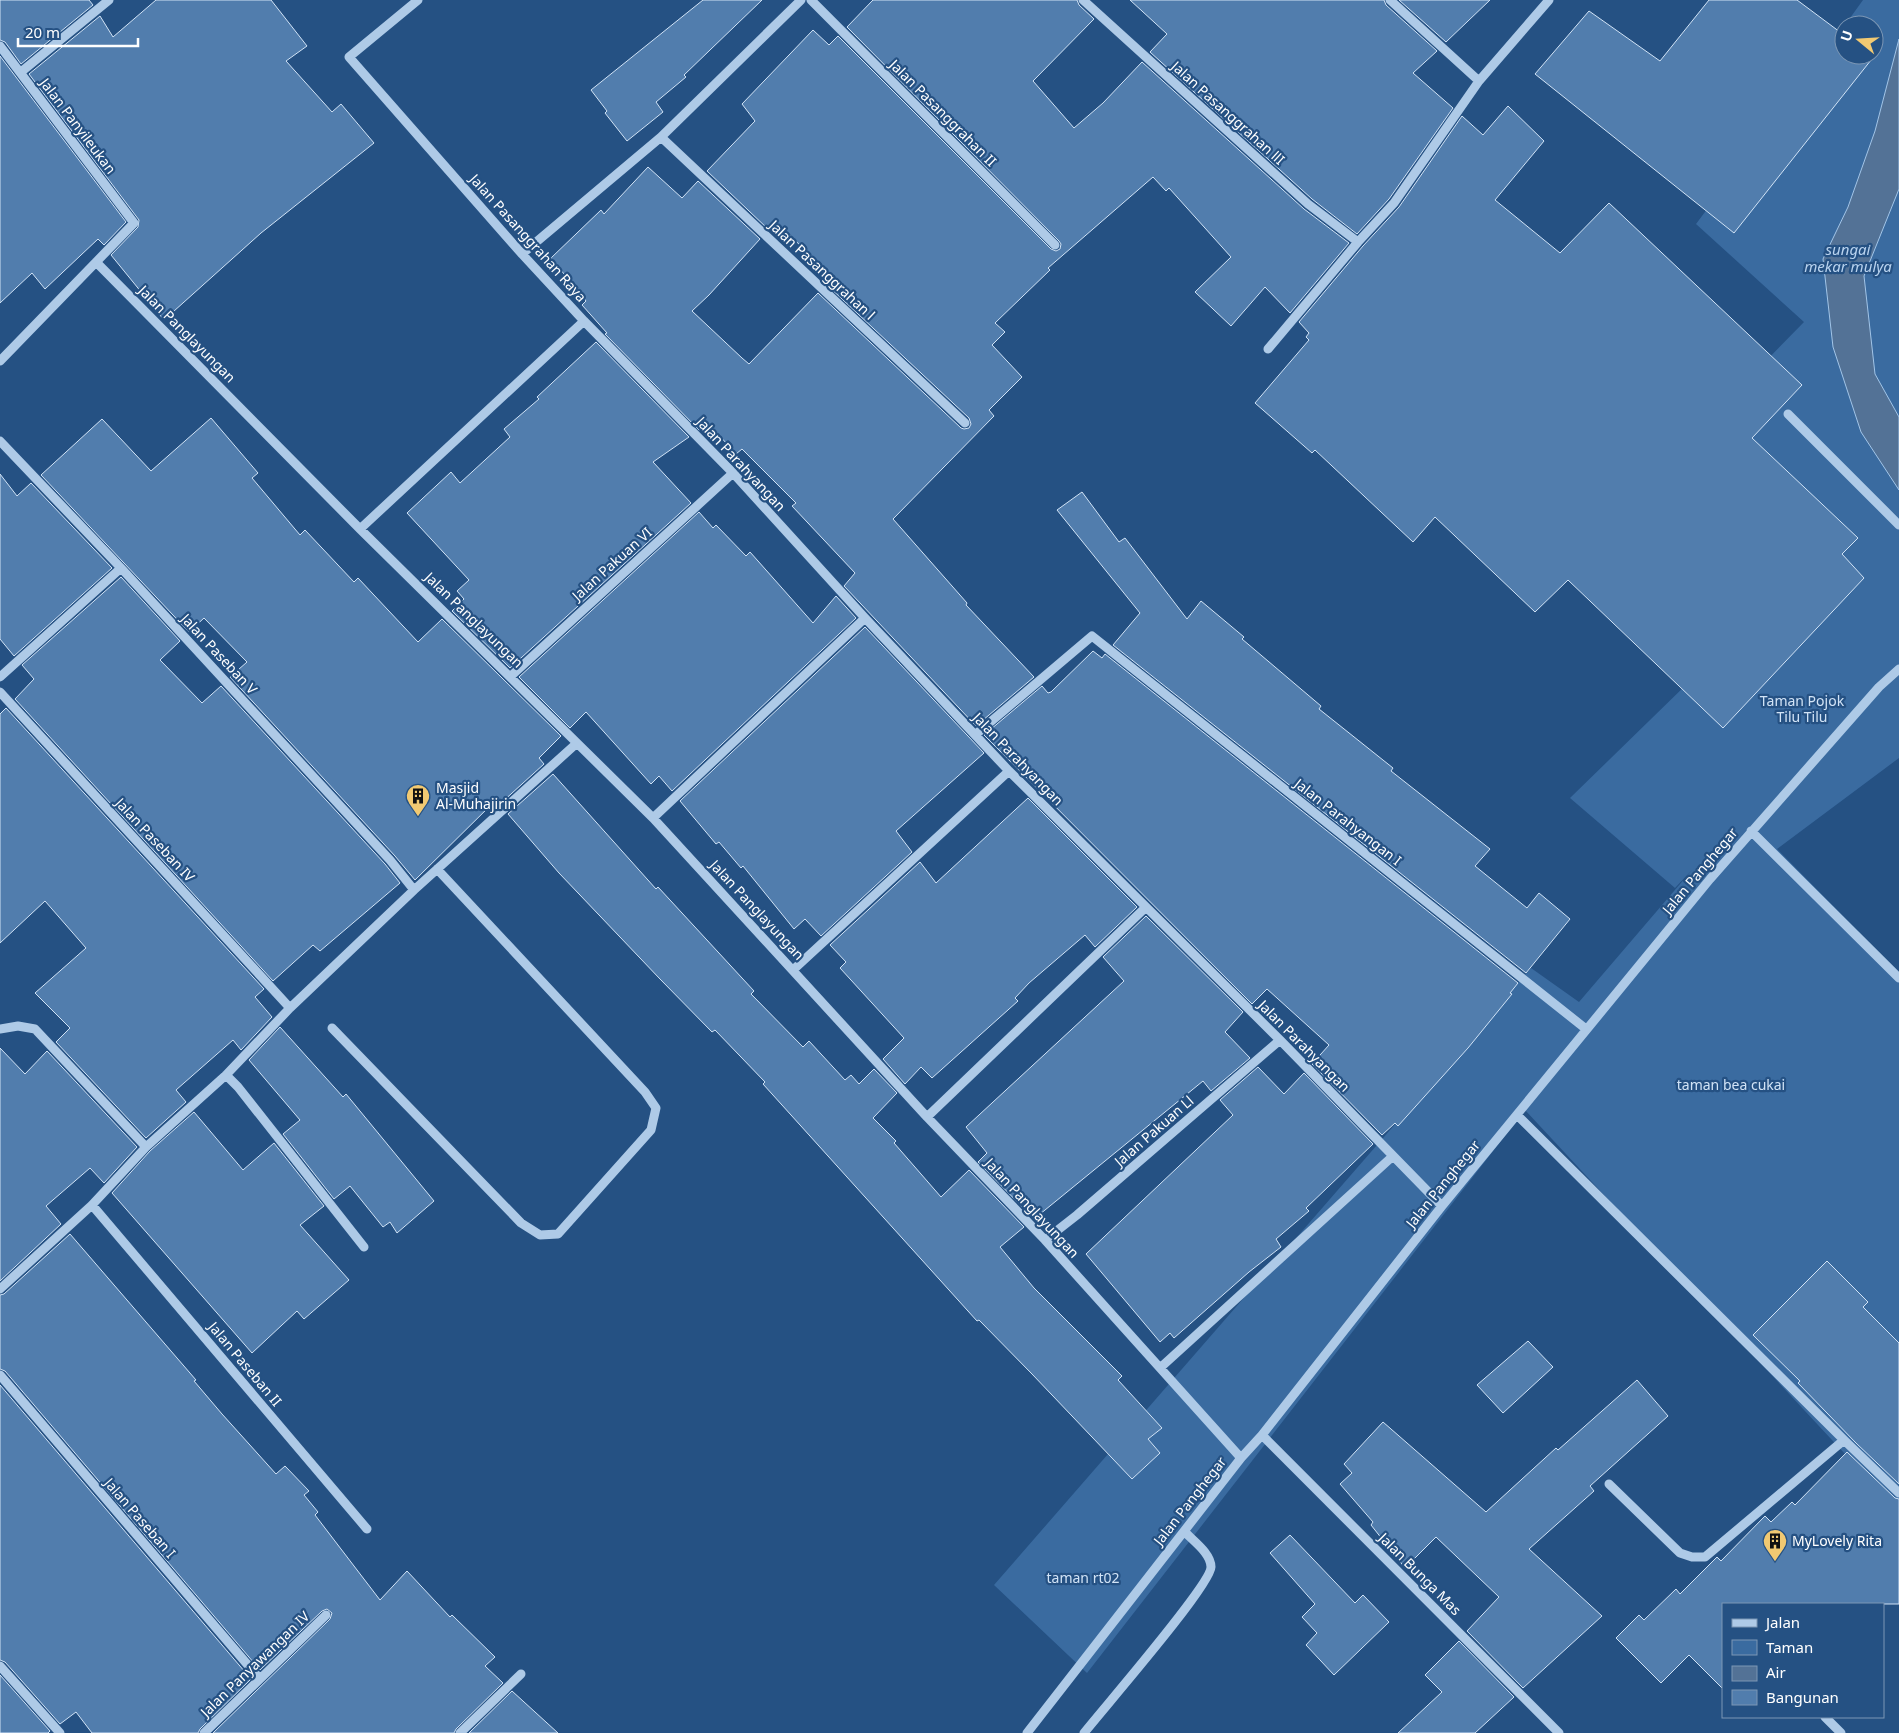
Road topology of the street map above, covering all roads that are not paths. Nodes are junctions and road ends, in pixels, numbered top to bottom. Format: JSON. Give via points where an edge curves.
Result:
{"nodes":[{"id":1,"x":109,"y":0,"type":"edge"},
{"id":2,"x":418,"y":0,"type":"edge"},
{"id":3,"x":801,"y":0,"type":"edge"},
{"id":4,"x":811,"y":0,"type":"edge"},
{"id":5,"x":1083,"y":0,"type":"edge"},
{"id":6,"x":1390,"y":0,"type":"edge"},
{"id":7,"x":1549,"y":0,"type":"edge"},
{"id":8,"x":0,"y":46,"type":"edge"},
{"id":9,"x":21,"y":72,"type":"junction"},
{"id":10,"x":1479,"y":81,"type":"junction"},
{"id":11,"x":661,"y":137,"type":"junction"},
{"id":12,"x":1358,"y":242,"type":"junction"},
{"id":13,"x":1055,"y":245,"type":"dead end"},
{"id":14,"x":522,"y":254,"type":"junction"},
{"id":15,"x":96,"y":262,"type":"junction"},
{"id":16,"x":584,"y":321,"type":"junction"},
{"id":17,"x":1268,"y":349,"type":"dead end"},
{"id":18,"x":1,"y":357,"type":"edge"},
{"id":19,"x":1788,"y":414,"type":"dead end"},
{"id":20,"x":965,"y":423,"type":"dead end"},
{"id":21,"x":0,"y":441,"type":"edge"},
{"id":22,"x":733,"y":474,"type":"junction"},
{"id":23,"x":1899,"y":525,"type":"edge"},
{"id":24,"x":360,"y":529,"type":"junction"},
{"id":25,"x":121,"y":568,"type":"junction"},
{"id":26,"x":865,"y":618,"type":"junction"},
{"id":27,"x":1899,"y":669,"type":"edge"},
{"id":28,"x":511,"y":676,"type":"junction"},
{"id":29,"x":0,"y":677,"type":"edge"},
{"id":30,"x":0,"y":692,"type":"edge"},
{"id":31,"x":975,"y":735,"type":"junction"},
{"id":32,"x":577,"y":743,"type":"junction"},
{"id":33,"x":1009,"y":771,"type":"junction"},
{"id":34,"x":653,"y":818,"type":"junction"},
{"id":35,"x":1751,"y":831,"type":"junction"},
{"id":36,"x":437,"y":869,"type":"junction"},
{"id":37,"x":414,"y":890,"type":"junction"},
{"id":38,"x":1145,"y":908,"type":"junction"},
{"id":39,"x":793,"y":970,"type":"junction"},
{"id":40,"x":1899,"y":978,"type":"edge"},
{"id":41,"x":290,"y":1008,"type":"junction"},
{"id":42,"x":332,"y":1028,"type":"dead end"},
{"id":43,"x":0,"y":1029,"type":"edge"},
{"id":44,"x":1586,"y":1029,"type":"junction"},
{"id":45,"x":1280,"y":1040,"type":"junction"},
{"id":46,"x":226,"y":1075,"type":"junction"},
{"id":47,"x":1517,"y":1116,"type":"junction"},
{"id":48,"x":927,"y":1117,"type":"junction"},
{"id":49,"x":146,"y":1147,"type":"junction"},
{"id":50,"x":1393,"y":1156,"type":"junction"},
{"id":51,"x":92,"y":1205,"type":"junction"},
{"id":52,"x":1442,"y":1206,"type":"junction"},
{"id":53,"x":1045,"y":1240,"type":"junction"},
{"id":54,"x":364,"y":1247,"type":"dead end"},
{"id":55,"x":0,"y":1289,"type":"edge"},
{"id":56,"x":1160,"y":1368,"type":"junction"},
{"id":57,"x":0,"y":1375,"type":"edge"},
{"id":58,"x":1262,"y":1435,"type":"junction"},
{"id":59,"x":1844,"y":1440,"type":"junction"},
{"id":60,"x":1241,"y":1458,"type":"junction"},
{"id":61,"x":1609,"y":1484,"type":"dead end"},
{"id":62,"x":1899,"y":1493,"type":"edge"},
{"id":63,"x":367,"y":1530,"type":"dead end"},
{"id":64,"x":1184,"y":1532,"type":"junction"},
{"id":65,"x":326,"y":1615,"type":"dead end"},
{"id":66,"x":0,"y":1666,"type":"edge"},
{"id":67,"x":521,"y":1674,"type":"dead end"},
{"id":68,"x":259,"y":1678,"type":"junction"},
{"id":69,"x":1826,"y":1718,"type":"edge"},
{"id":70,"x":60,"y":1733,"type":"edge"},
{"id":71,"x":204,"y":1733,"type":"edge"},
{"id":72,"x":460,"y":1733,"type":"edge"},
{"id":73,"x":1027,"y":1733,"type":"edge"},
{"id":74,"x":1084,"y":1733,"type":"edge"},
{"id":75,"x":1559,"y":1733,"type":"edge"},
{"id":76,"x":1841,"y":1733,"type":"edge"}],
"edges":[{"from":1,"to":9,"type":"street"},
{"from":2,"to":14,"type":"street","name":"Jalan Pasanggrahan Raya","via":[[349,57]]},
{"from":3,"to":11,"type":"street"},
{"from":4,"to":13,"type":"street","name":"Jalan Pasanggrahan II"},
{"from":5,"to":12,"type":"street","name":"Jalan Pasanggrahan llI","via":[[1308,204]]},
{"from":6,"to":10,"type":"street"},
{"from":7,"to":10,"type":"street"},
{"from":8,"to":9,"type":"street","name":"Jalan Panyileukan"},
{"from":9,"to":15,"type":"street","name":"Jalan Panyileukan","via":[[134,223]]},
{"from":10,"to":12,"type":"street","via":[[1394,203]]},
{"from":11,"to":14,"type":"street"},
{"from":11,"to":20,"type":"street","name":"Jalan Pasanggrahan l"},
{"from":12,"to":17,"type":"street"},
{"from":14,"to":16,"type":"street","name":"Jalan Pasanggrahan Raya"},
{"from":15,"to":18,"type":"street"},
{"from":15,"to":24,"type":"street","name":"Jalan Panglayungan"},
{"from":16,"to":22,"type":"street","name":"Jalan Parahyangan"},
{"from":16,"to":24,"type":"street","name":"Jalan Pasanggrahan Raya"},
{"from":19,"to":23,"type":"street"},
{"from":21,"to":25,"type":"street","name":"Jalan Paseban V"},
{"from":22,"to":26,"type":"street","name":"Jalan Parahyangan"},
{"from":22,"to":28,"type":"street","name":"Jalan Pakuan VI"},
{"from":24,"to":28,"type":"street","name":"Jalan Panglayungan"},
{"from":25,"to":29,"type":"street"},
{"from":25,"to":37,"type":"street","name":"Jalan Paseban V"},
{"from":26,"to":31,"type":"street","name":"Jalan Parahyangan"},
{"from":26,"to":34,"type":"street"},
{"from":27,"to":35,"type":"street","name":"Jalan Panghegar","via":[[1879,687]]},
{"from":28,"to":32,"type":"street","name":"Jalan Panglayungan"},
{"from":30,"to":41,"type":"street","name":"Jalan Paseban IV"},
{"from":31,"to":33,"type":"street","name":"Jalan Parahyangan"},
{"from":31,"to":44,"type":"street","name":"Jalan Parahyangan I","via":[[1092,636]]},
{"from":32,"to":34,"type":"street","name":"Jalan Panglayungan"},
{"from":32,"to":36,"type":"street"},
{"from":33,"to":38,"type":"street","name":"Jalan Parahyangan"},
{"from":33,"to":39,"type":"street"},
{"from":34,"to":39,"type":"street","name":"Jalan Panglayungan"},
{"from":35,"to":40,"type":"street"},
{"from":35,"to":44,"type":"street","name":"Jalan Panghegar"},
{"from":36,"to":37,"type":"street"},
{"from":36,"to":42,"type":"street","via":[[646,1092],[656,1108],[651,1130],[558,1234],[540,1235],[521,1223]]},
{"from":37,"to":41,"type":"street"},
{"from":38,"to":45,"type":"street","name":"Jalan Parahyangan"},
{"from":38,"to":48,"type":"street"},
{"from":39,"to":48,"type":"street","name":"Jalan Panglayungan"},
{"from":41,"to":46,"type":"street"},
{"from":43,"to":49,"type":"street","via":[[18,1026],[35,1030]]},
{"from":44,"to":47,"type":"street","name":"Jalan Panghegar"},
{"from":45,"to":50,"type":"street","name":"Jalan Parahyangan"},
{"from":45,"to":53,"type":"street","name":"Jalan Pakuan Ll"},
{"from":46,"to":49,"type":"street"},
{"from":46,"to":54,"type":"street"},
{"from":47,"to":52,"type":"street","name":"Jalan Panghegar"},
{"from":47,"to":59,"type":"street"},
{"from":48,"to":53,"type":"street","name":"Jalan Panglayungan"},
{"from":49,"to":51,"type":"street"},
{"from":50,"to":52,"type":"street","name":"Jalan Parahyangan"},
{"from":50,"to":56,"type":"street"},
{"from":51,"to":55,"type":"street"},
{"from":51,"to":63,"type":"street","name":"Jalan Paseban II"},
{"from":52,"to":58,"type":"street","name":"Jalan Panghegar"},
{"from":53,"to":56,"type":"street","name":"Jalan Panglayungan"},
{"from":56,"to":60,"type":"street","name":"Jalan Panglayungan"},
{"from":57,"to":68,"type":"street","name":"Jalan Paseban I"},
{"from":58,"to":60,"type":"street","name":"Jalan Panghegar"},
{"from":58,"to":75,"type":"street","name":"Jalan Bunga Mas"},
{"from":59,"to":61,"type":"street","via":[[1704,1557],[1680,1554]]},
{"from":59,"to":62,"type":"street"},
{"from":60,"to":64,"type":"street","name":"Jalan Panghegar"},
{"from":64,"to":73,"type":"street","name":"Jalan Panghegar"},
{"from":64,"to":74,"type":"street","via":[[1211,1559],[1212,1569],[1196,1596]]},
{"from":65,"to":68,"type":"street","name":"Jalan Panyawangan IV"},
{"from":66,"to":70,"type":"street"},
{"from":67,"to":72,"type":"street"},
{"from":68,"to":71,"type":"street","name":"Jalan Panyawangan IV"},
{"from":69,"to":76,"type":"street"}]}
